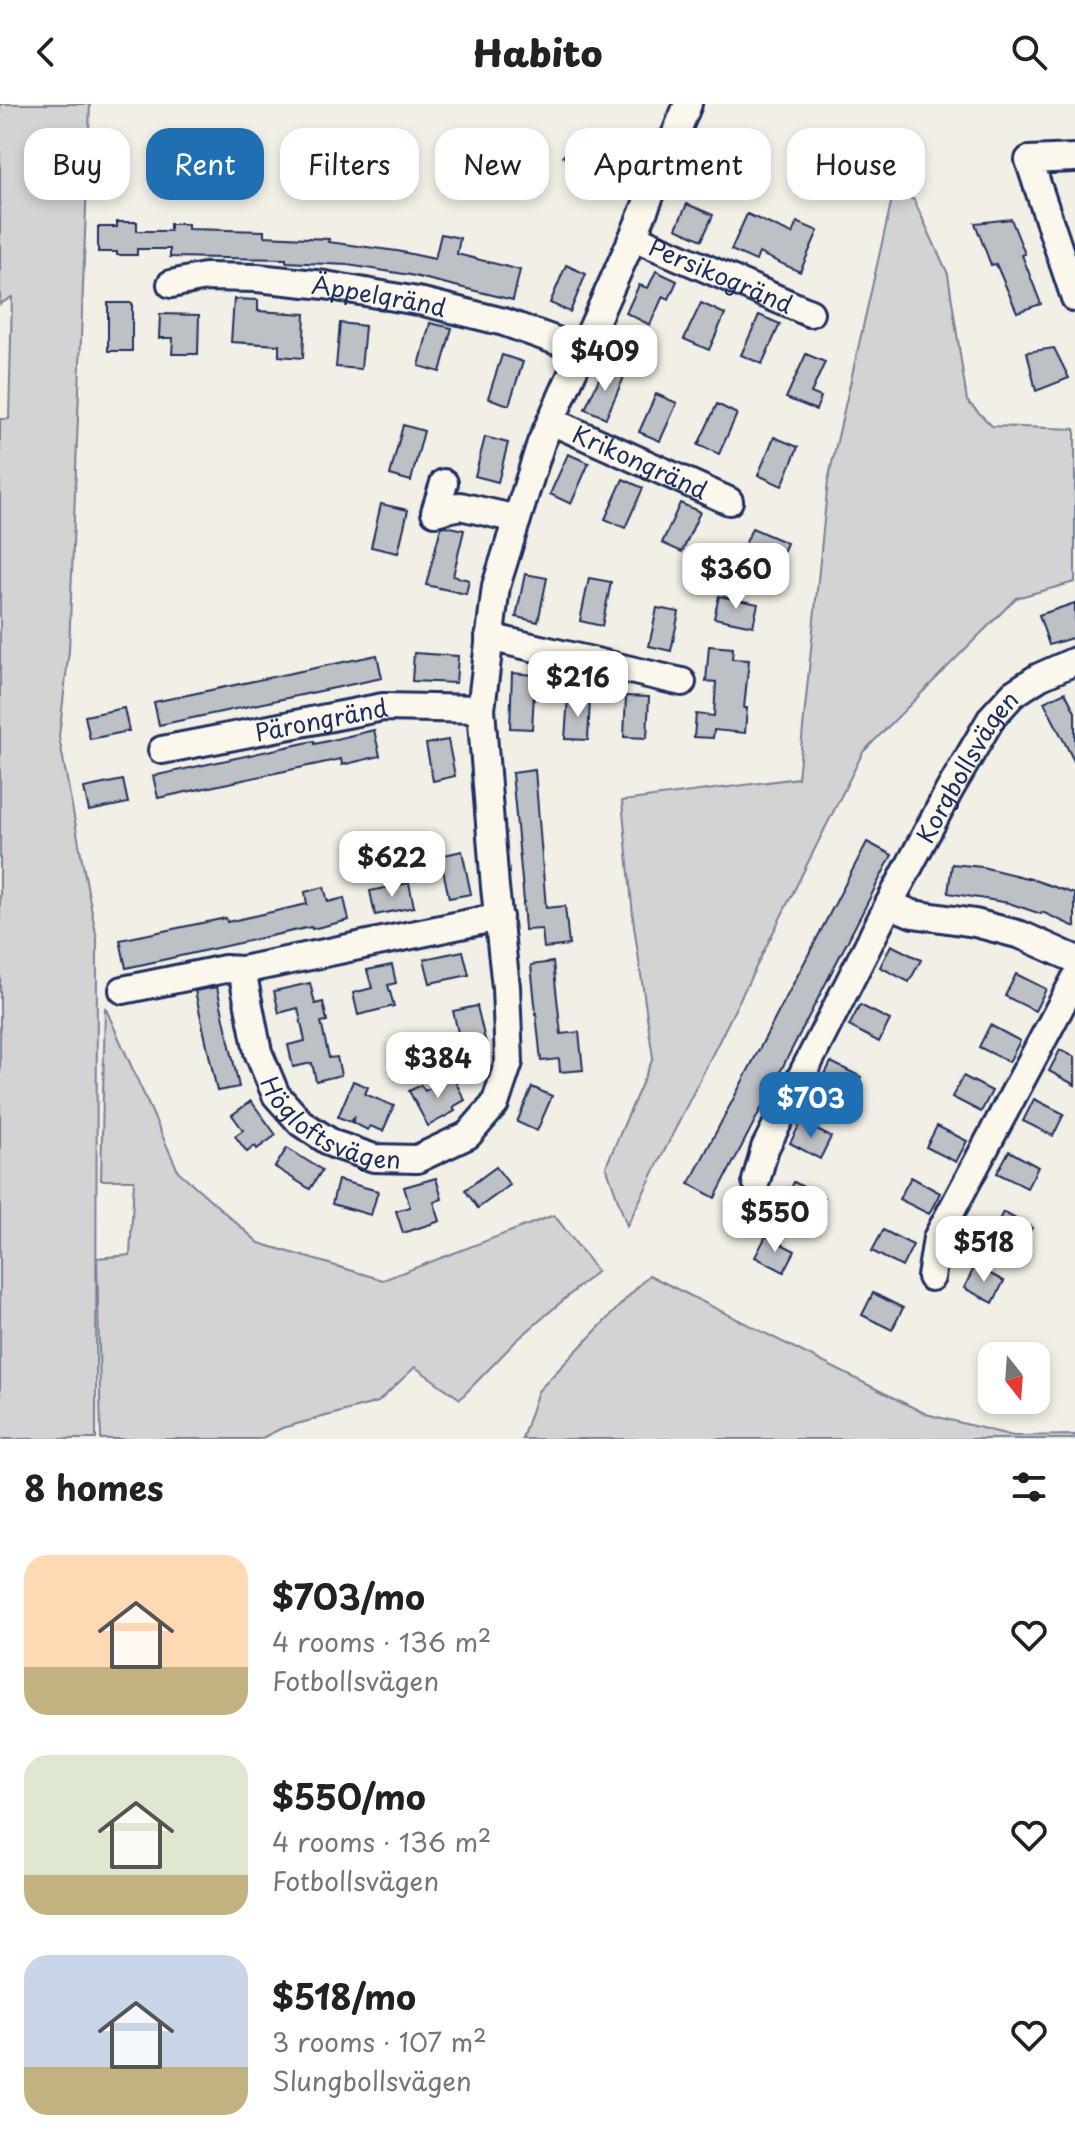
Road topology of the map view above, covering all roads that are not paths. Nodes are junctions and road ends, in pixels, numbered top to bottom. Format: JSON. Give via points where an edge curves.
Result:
{"nodes":[{"id":1,"x":688,"y":104,"type":"edge"},
{"id":2,"x":1075,"y":158,"type":"edge"},
{"id":3,"x":633,"y":237,"type":"junction"},
{"id":4,"x":171,"y":284,"type":"dead end"},
{"id":5,"x":1075,"y":298,"type":"edge"},
{"id":6,"x":810,"y":313,"type":"dead end"},
{"id":7,"x":582,"y":350,"type":"junction"},
{"id":8,"x":551,"y":421,"type":"junction"},
{"id":9,"x":444,"y":483,"type":"dead end"},
{"id":10,"x":729,"y":501,"type":"dead end"},
{"id":11,"x":517,"y":519,"type":"junction"},
{"id":12,"x":489,"y":637,"type":"junction"},
{"id":13,"x":1075,"y":661,"type":"edge"},
{"id":14,"x":682,"y":682,"type":"dead end"},
{"id":15,"x":481,"y":709,"type":"junction"},
{"id":16,"x":162,"y":750,"type":"dead end"},
{"id":17,"x":889,"y":904,"type":"junction"},
{"id":18,"x":499,"y":917,"type":"junction"},
{"id":19,"x":1075,"y":959,"type":"edge"},
{"id":20,"x":242,"y":970,"type":"junction"},
{"id":21,"x":1075,"y":979,"type":"edge"},
{"id":22,"x":123,"y":990,"type":"dead end"},
{"id":23,"x":756,"y":1181,"type":"dead end"},
{"id":24,"x":931,"y":1277,"type":"dead end"}],
"edges":[{"from":1,"to":3,"type":"street","name":"Högloftsvägen"},
{"from":2,"to":5,"type":"street","via":[[1029,160]]},
{"from":3,"to":6,"type":"street","name":"Persikogränd"},
{"from":3,"to":7,"type":"street","name":"Högloftsvägen"},
{"from":4,"to":7,"type":"street","name":"Äppelgränd","via":[[205,277],[325,285],[504,322]]},
{"from":7,"to":8,"type":"street","name":"Högloftsvägen"},
{"from":8,"to":10,"type":"street","name":"Krikongränd"},
{"from":8,"to":11,"type":"street","name":"Högloftsvägen"},
{"from":9,"to":11,"type":"street","via":[[435,512],[460,506]]},
{"from":11,"to":12,"type":"street","name":"Högloftsvägen","via":[[496,586]]},
{"from":12,"to":14,"type":"street"},
{"from":12,"to":15,"type":"street","name":"Högloftsvägen"},
{"from":13,"to":17,"type":"street","name":"Korgbollsvägen","via":[[1013,694],[992,717]]},
{"from":15,"to":16,"type":"street","name":"Pärongränd","via":[[383,707]]},
{"from":15,"to":18,"type":"street","name":"Högloftsvägen"},
{"from":17,"to":19,"type":"street","via":[[913,914],[1021,935]]},
{"from":17,"to":23,"type":"street","name":"Korgbollsvägen","via":[[765,1148]]},
{"from":18,"to":20,"type":"street"},
{"from":18,"to":20,"type":"street","name":"Högloftsvägen","via":[[509,1062],[495,1104],[468,1135],[417,1159],[374,1158],[333,1144],[301,1123],[276,1095],[258,1052]]},
{"from":20,"to":22,"type":"street"},
{"from":21,"to":24,"type":"street","via":[[937,1238]]}]}
